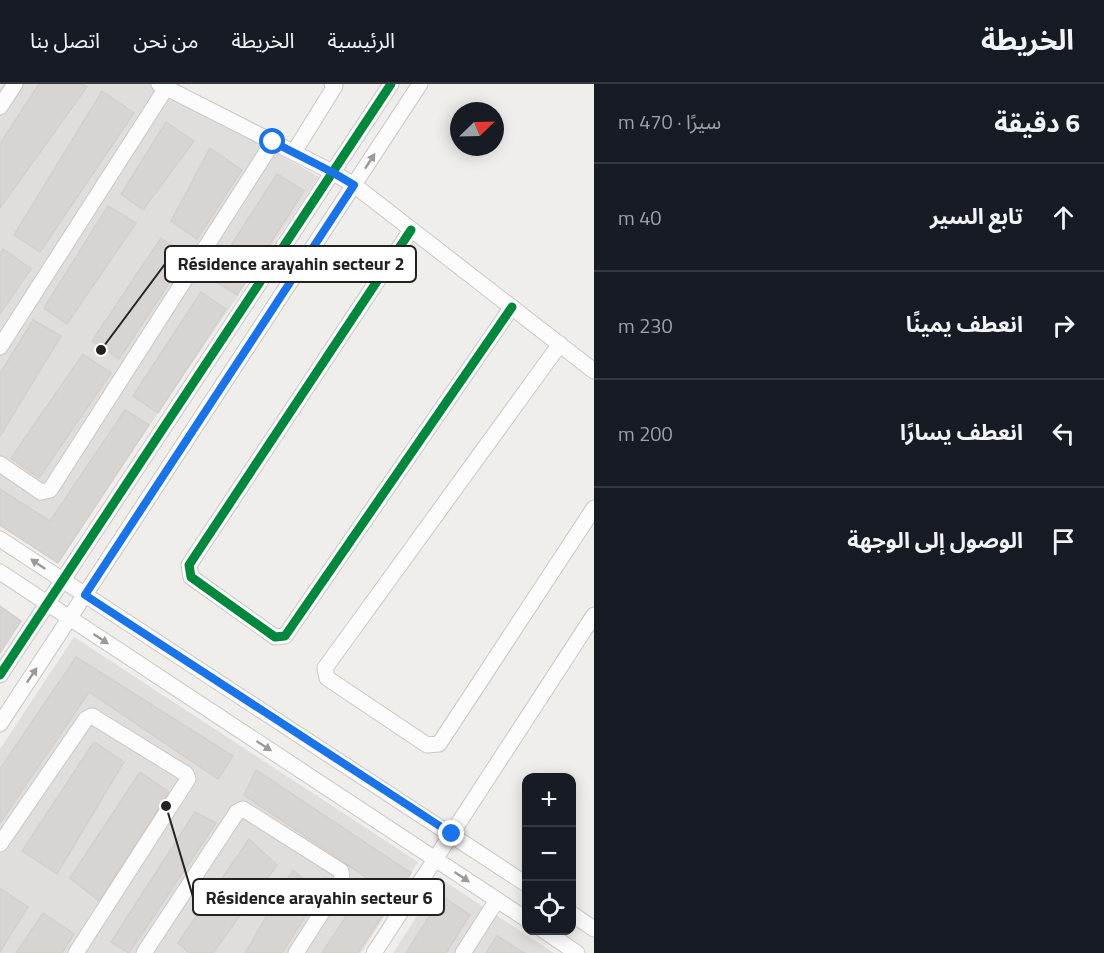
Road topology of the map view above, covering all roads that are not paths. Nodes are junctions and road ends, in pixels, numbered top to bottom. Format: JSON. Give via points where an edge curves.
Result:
{"nodes":[{"id":1,"x":15,"y":84,"type":"edge"},
{"id":2,"x":391,"y":84,"type":"edge"},
{"id":3,"x":420,"y":84,"type":"edge"},
{"id":4,"x":334,"y":85,"type":"edge"},
{"id":5,"x":162,"y":86,"type":"edge"},
{"id":6,"x":0,"y":107,"type":"edge"},
{"id":7,"x":273,"y":142,"type":"junction"},
{"id":8,"x":294,"y":152,"type":"junction"},
{"id":9,"x":332,"y":172,"type":"junction"},
{"id":10,"x":354,"y":185,"type":"junction"},
{"id":11,"x":411,"y":230,"type":"junction"},
{"id":12,"x":512,"y":307,"type":"junction"},
{"id":13,"x":560,"y":344,"type":"junction"},
{"id":14,"x":0,"y":346,"type":"edge"},
{"id":15,"x":594,"y":371,"type":"edge"},
{"id":16,"x":0,"y":464,"type":"edge"},
{"id":17,"x":594,"y":508,"type":"edge"},
{"id":18,"x":0,"y":539,"type":"edge"},
{"id":19,"x":0,"y":572,"type":"edge"},
{"id":20,"x":62,"y":580,"type":"junction"},
{"id":21,"x":85,"y":595,"type":"junction"},
{"id":22,"x":47,"y":603,"type":"junction"},
{"id":23,"x":594,"y":615,"type":"edge"},
{"id":24,"x":70,"y":618,"type":"junction"},
{"id":25,"x":0,"y":675,"type":"edge"},
{"id":26,"x":0,"y":724,"type":"edge"},
{"id":27,"x":452,"y":834,"type":"junction"},
{"id":28,"x":0,"y":844,"type":"edge"},
{"id":29,"x":435,"y":859,"type":"junction"},
{"id":30,"x":522,"y":881,"type":"edge"},
{"id":31,"x":497,"y":900,"type":"junction"},
{"id":32,"x":522,"y":916,"type":"edge"},
{"id":33,"x":576,"y":917,"type":"edge"},
{"id":34,"x":594,"y":929,"type":"edge"},
{"id":35,"x":551,"y":935,"type":"edge"},
{"id":36,"x":76,"y":953,"type":"edge"},
{"id":37,"x":144,"y":953,"type":"edge"},
{"id":38,"x":296,"y":953,"type":"edge"},
{"id":39,"x":374,"y":953,"type":"edge"},
{"id":40,"x":463,"y":953,"type":"edge"},
{"id":41,"x":578,"y":953,"type":"edge"}],
"edges":[{"from":1,"to":6,"type":"street"},
{"from":2,"to":9,"type":"street"},
{"from":10,"to":3,"type":"street","one_way":true},
{"from":4,"to":8,"type":"street"},
{"from":5,"to":7,"type":"street"},
{"from":5,"to":14,"type":"street"},
{"from":7,"to":8,"type":"street"},
{"from":7,"to":16,"type":"street","via":[[50,490],[41,492]]},
{"from":8,"to":9,"type":"street"},
{"from":9,"to":10,"type":"street"},
{"from":9,"to":20,"type":"street"},
{"from":10,"to":11,"type":"street"},
{"from":10,"to":21,"type":"street"},
{"from":11,"to":12,"type":"street"},
{"from":11,"to":12,"type":"street","via":[[189,566],[191,577],[275,637],[285,636]]},
{"from":12,"to":13,"type":"street"},
{"from":13,"to":15,"type":"street"},
{"from":13,"to":17,"type":"street","via":[[326,668],[327,678],[427,745],[438,744]]},
{"from":20,"to":18,"type":"street","one_way":true},
{"from":19,"to":22,"type":"street"},
{"from":20,"to":21,"type":"street"},
{"from":20,"to":22,"type":"street"},
{"from":21,"to":24,"type":"street"},
{"from":21,"to":27,"type":"street"},
{"from":22,"to":24,"type":"street"},
{"from":22,"to":25,"type":"street"},
{"from":23,"to":27,"type":"street"},
{"from":26,"to":24,"type":"street","one_way":true},
{"from":24,"to":29,"type":"street","one_way":true},
{"from":27,"to":29,"type":"street"},
{"from":27,"to":30,"type":"street"},
{"from":28,"to":36,"type":"street","via":[[86,719],[92,716],[186,774],[188,779]]},
{"from":29,"to":31,"type":"street","one_way":true},
{"from":29,"to":39,"type":"street"},
{"from":31,"to":32,"type":"street"},
{"from":31,"to":40,"type":"street"},
{"from":33,"to":34,"type":"street"},
{"from":35,"to":41,"type":"street"},
{"from":37,"to":38,"type":"street","via":[[237,812],[243,809],[341,871],[342,881]]}]}
